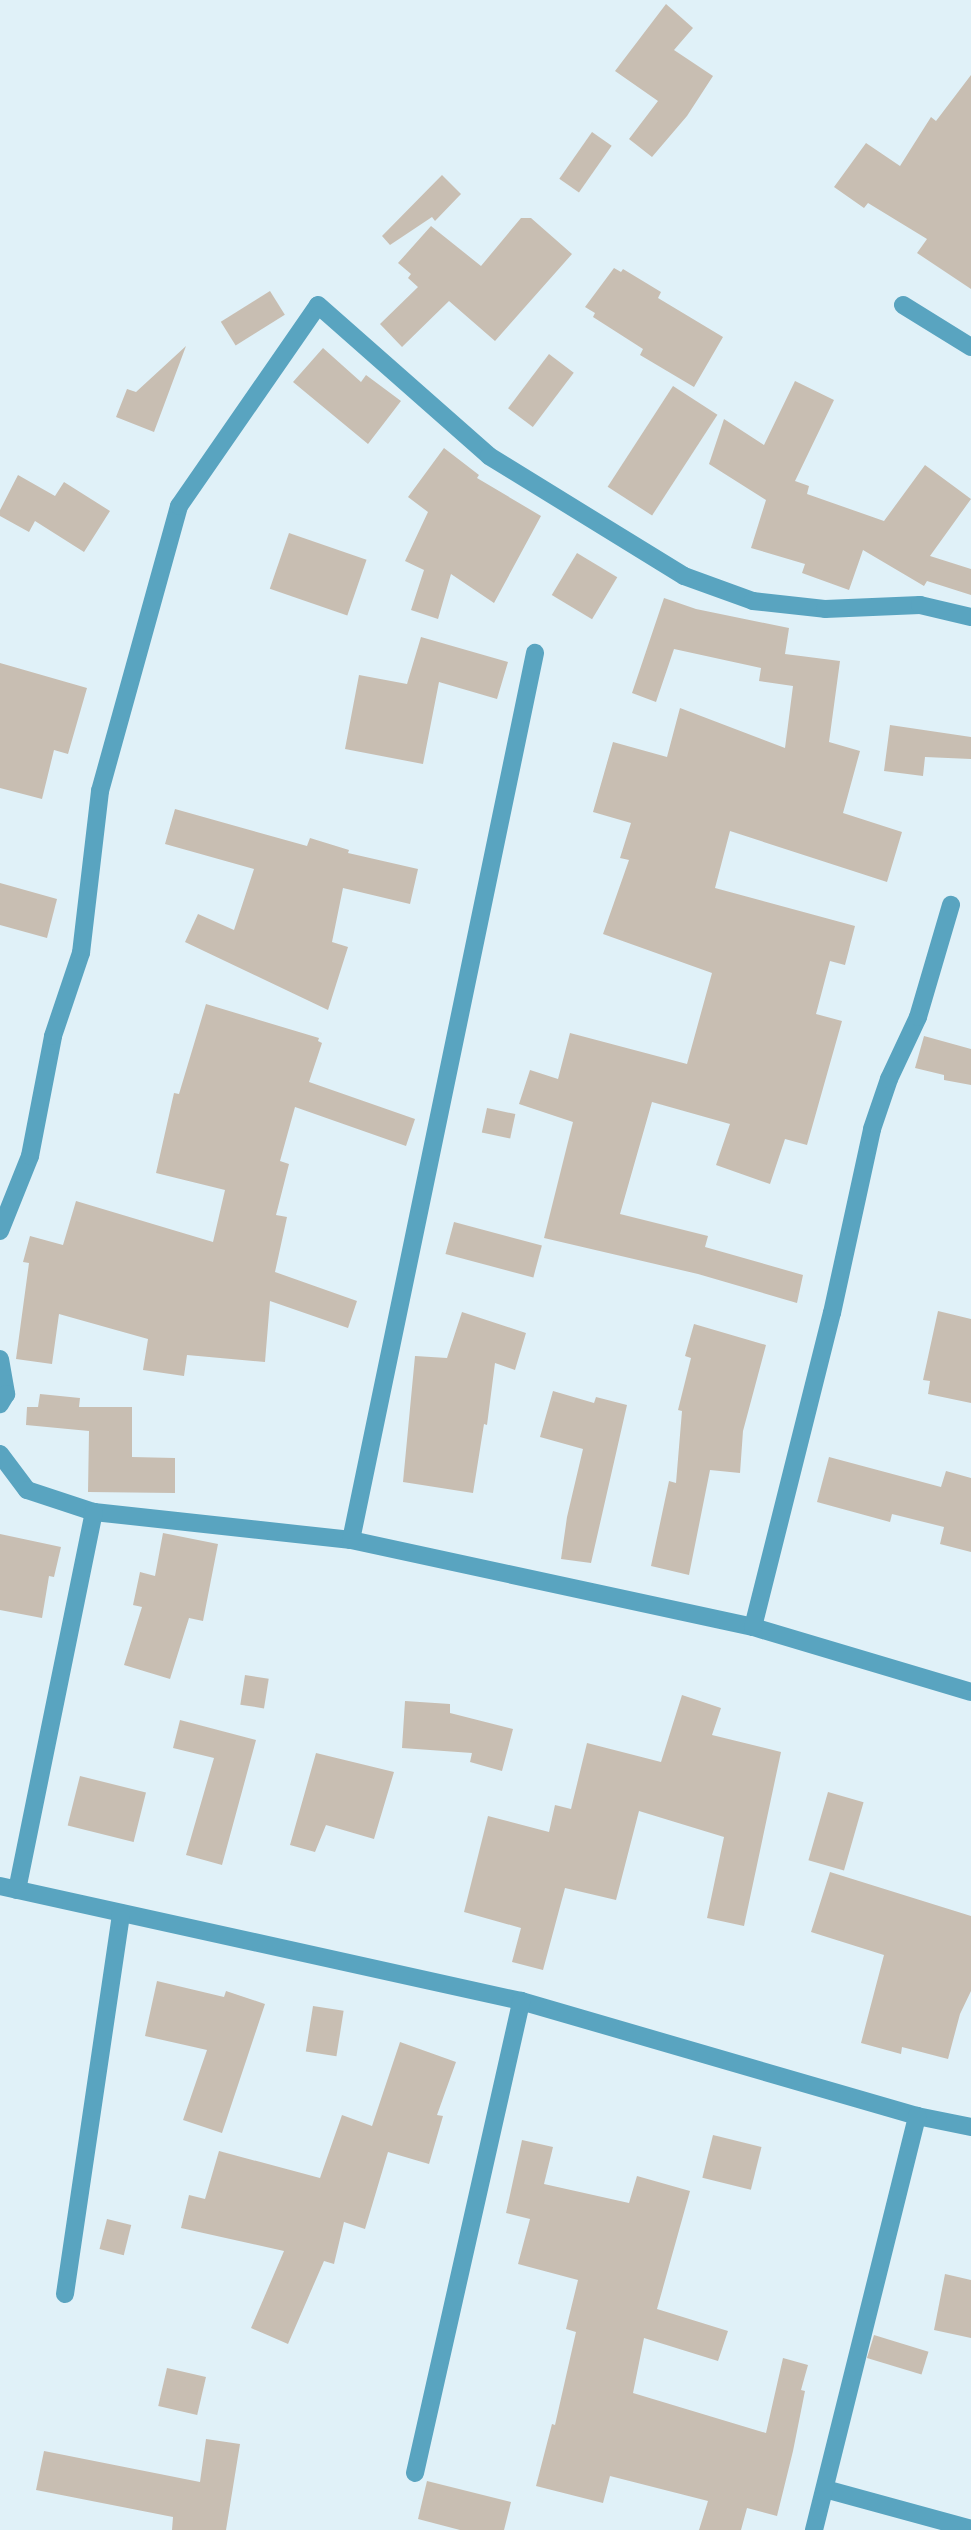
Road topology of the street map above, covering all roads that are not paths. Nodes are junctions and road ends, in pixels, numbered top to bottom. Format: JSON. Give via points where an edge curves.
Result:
{"nodes":[{"id":1,"x":903,"y":305,"type":"dead end"},
{"id":2,"x":971,"y":347,"type":"edge"},
{"id":3,"x":971,"y":617,"type":"edge"},
{"id":4,"x":535,"y":653,"type":"dead end"},
{"id":5,"x":951,"y":905,"type":"dead end"},
{"id":6,"x":0,"y":1231,"type":"edge"},
{"id":7,"x":0,"y":1359,"type":"edge"},
{"id":8,"x":0,"y":1405,"type":"edge"},
{"id":9,"x":0,"y":1454,"type":"edge"},
{"id":10,"x":94,"y":1512,"type":"junction"},
{"id":11,"x":351,"y":1540,"type":"junction"},
{"id":12,"x":753,"y":1627,"type":"junction"},
{"id":13,"x":971,"y":1692,"type":"edge"},
{"id":14,"x":9,"y":1888,"type":"edge"},
{"id":15,"x":121,"y":1913,"type":"junction"},
{"id":16,"x":521,"y":2001,"type":"junction"},
{"id":17,"x":917,"y":2116,"type":"junction"},
{"id":18,"x":971,"y":2127,"type":"edge"},
{"id":19,"x":65,"y":2294,"type":"dead end"},
{"id":20,"x":415,"y":2473,"type":"dead end"},
{"id":21,"x":825,"y":2489,"type":"junction"},
{"id":22,"x":971,"y":2529,"type":"edge"},
{"id":23,"x":814,"y":2530,"type":"edge"}],
"edges":[{"from":1,"to":2,"type":"street"},
{"from":3,"to":6,"type":"street","via":[[919,604],[825,609],[753,601],[684,576],[488,456],[318,305],[179,506],[100,790],[81,953],[53,1036],[30,1156]]},
{"from":4,"to":11,"type":"street"},
{"from":5,"to":12,"type":"street","via":[[918,1017],[872,1129],[832,1313]]},
{"from":7,"to":8,"type":"street","via":[[6,1394]]},
{"from":9,"to":10,"type":"street","via":[[27,1490]]},
{"from":10,"to":11,"type":"street"},
{"from":10,"to":14,"type":"street"},
{"from":11,"to":12,"type":"street"},
{"from":12,"to":13,"type":"street"},
{"from":14,"to":15,"type":"street"},
{"from":15,"to":16,"type":"street"},
{"from":15,"to":19,"type":"street"},
{"from":16,"to":17,"type":"street"},
{"from":16,"to":20,"type":"street"},
{"from":17,"to":18,"type":"street"},
{"from":17,"to":21,"type":"street"},
{"from":21,"to":22,"type":"street"},
{"from":21,"to":23,"type":"street"}]}
